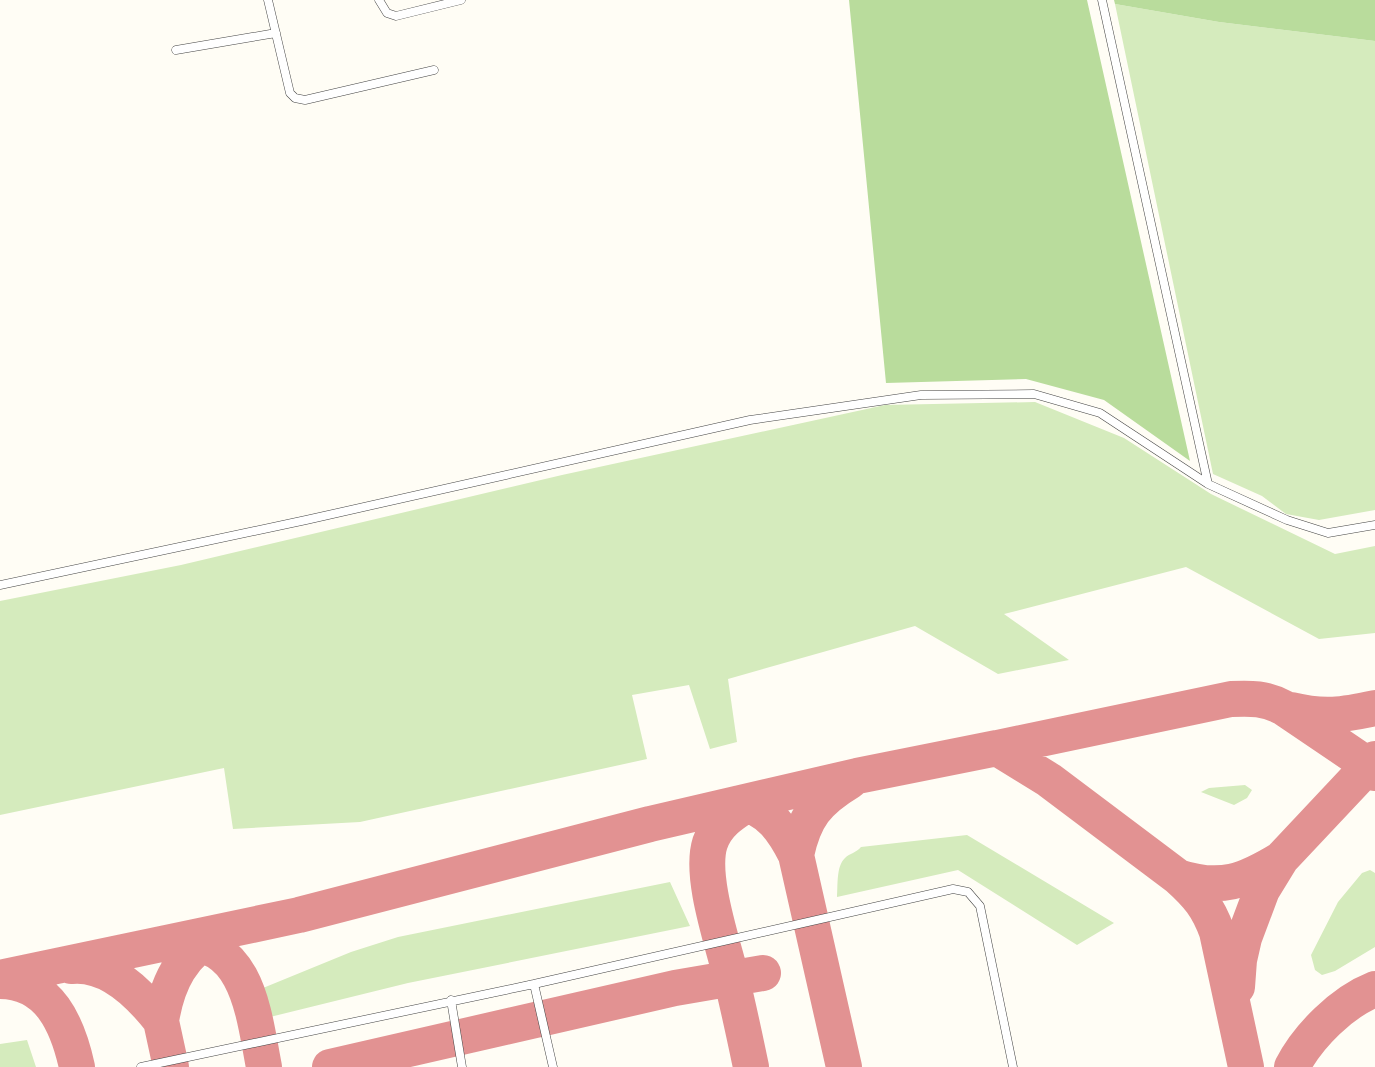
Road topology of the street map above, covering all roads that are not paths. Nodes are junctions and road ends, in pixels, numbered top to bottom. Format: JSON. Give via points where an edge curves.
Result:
{"nodes":[{"id":1,"x":268,"y":0,"type":"edge"},
{"id":2,"x":379,"y":0,"type":"edge"},
{"id":3,"x":460,"y":0,"type":"edge"},
{"id":4,"x":1102,"y":0,"type":"edge"},
{"id":5,"x":276,"y":33,"type":"junction"},
{"id":6,"x":176,"y":50,"type":"dead end"},
{"id":7,"x":434,"y":70,"type":"dead end"},
{"id":8,"x":1208,"y":484,"type":"junction"},
{"id":9,"x":1375,"y":525,"type":"edge"},
{"id":10,"x":0,"y":585,"type":"edge"},
{"id":11,"x":534,"y":984,"type":"junction"},
{"id":12,"x":451,"y":1000,"type":"junction"},
{"id":13,"x":141,"y":1067,"type":"edge"},
{"id":14,"x":462,"y":1067,"type":"edge"},
{"id":15,"x":553,"y":1067,"type":"edge"},
{"id":16,"x":1013,"y":1067,"type":"edge"}],
"edges":[{"from":1,"to":5,"type":"lane"},
{"from":2,"to":3,"type":"lane","via":[[387,13],[396,16]]},
{"from":4,"to":8,"type":"lane"},
{"from":5,"to":6,"type":"lane"},
{"from":5,"to":7,"type":"lane","via":[[290,93],[295,98],[305,100]]},
{"from":8,"to":9,"type":"lane","via":[[1286,520],[1328,533]]},
{"from":8,"to":10,"type":"lane","via":[[1100,413],[1034,394],[921,395],[750,420]]},
{"from":11,"to":12,"type":"lane"},
{"from":11,"to":15,"type":"lane"},
{"from":11,"to":16,"type":"lane","via":[[953,889],[968,892],[980,906]]},
{"from":12,"to":13,"type":"lane"},
{"from":12,"to":14,"type":"lane"}]}
